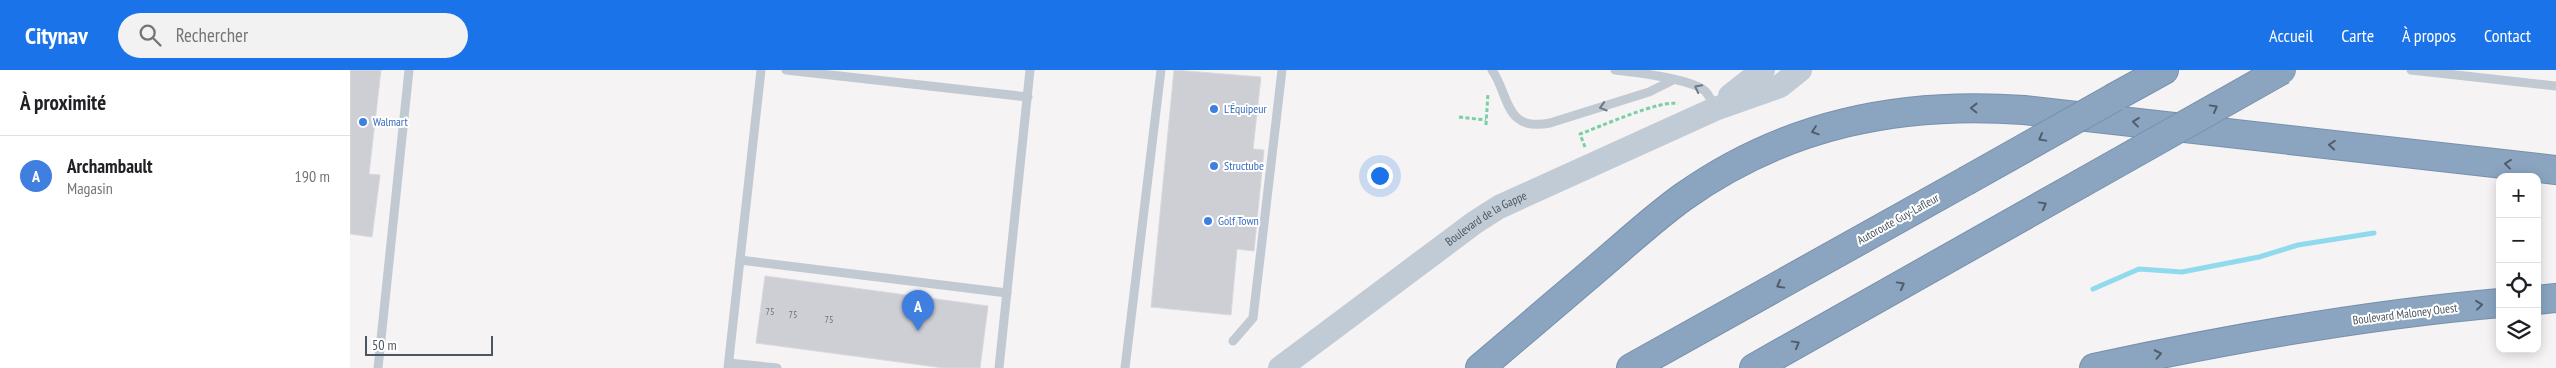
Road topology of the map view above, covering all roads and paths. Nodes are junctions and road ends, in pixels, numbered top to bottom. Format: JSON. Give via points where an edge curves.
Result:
{"nodes":[{"id":1,"x":409,"y":70,"type":"edge"},
{"id":2,"x":761,"y":70,"type":"edge"},
{"id":3,"x":786,"y":70,"type":"edge"},
{"id":4,"x":1030,"y":70,"type":"edge"},
{"id":5,"x":1161,"y":70,"type":"edge"},
{"id":6,"x":1282,"y":70,"type":"edge"},
{"id":7,"x":1492,"y":70,"type":"edge"},
{"id":8,"x":1615,"y":70,"type":"edge"},
{"id":9,"x":1763,"y":70,"type":"edge"},
{"id":10,"x":1800,"y":70,"type":"edge"},
{"id":11,"x":2164,"y":70,"type":"edge"},
{"id":12,"x":2282,"y":70,"type":"edge"},
{"id":13,"x":2411,"y":70,"type":"edge"},
{"id":14,"x":1671,"y":80,"type":"junction"},
{"id":15,"x":1489,"y":86,"type":"dead end"},
{"id":16,"x":2556,"y":86,"type":"edge"},
{"id":17,"x":1028,"y":97,"type":"junction"},
{"id":18,"x":1680,"y":107,"type":"dead end"},
{"id":19,"x":1715,"y":108,"type":"junction"},
{"id":20,"x":1459,"y":117,"type":"dead end"},
{"id":21,"x":1486,"y":120,"type":"junction"},
{"id":22,"x":1486,"y":125,"type":"dead end"},
{"id":23,"x":1585,"y":148,"type":"dead end"},
{"id":24,"x":2556,"y":170,"type":"edge"},
{"id":25,"x":740,"y":260,"type":"junction"},
{"id":26,"x":1007,"y":293,"type":"junction"},
{"id":27,"x":2556,"y":298,"type":"edge"},
{"id":28,"x":2541,"y":300,"type":"edge"},
{"id":29,"x":2496,"y":303,"type":"edge"},
{"id":30,"x":1233,"y":341,"type":"dead end"},
{"id":31,"x":729,"y":366,"type":"edge"},
{"id":32,"x":378,"y":368,"type":"edge"},
{"id":33,"x":777,"y":368,"type":"edge"},
{"id":34,"x":999,"y":368,"type":"edge"},
{"id":35,"x":1125,"y":368,"type":"edge"},
{"id":36,"x":1280,"y":368,"type":"edge"},
{"id":37,"x":1480,"y":368,"type":"edge"},
{"id":38,"x":1631,"y":368,"type":"edge"},
{"id":39,"x":1754,"y":368,"type":"edge"},
{"id":40,"x":2094,"y":368,"type":"edge"}],
"edges":[{"from":1,"to":32,"type":"lane"},
{"from":2,"to":25,"type":"lane"},
{"from":3,"to":17,"type":"lane"},
{"from":4,"to":17,"type":"lane"},
{"from":5,"to":35,"type":"lane"},
{"from":6,"to":30,"type":"lane","via":[[1253,318]]},
{"from":14,"to":7,"type":"lane","one_way":true,"via":[[1649,92],[1534,125],[1512,114]]},
{"from":8,"to":14,"type":"lane"},
{"from":9,"to":19,"type":"street","name":"Boulevard de la Gappe"},
{"from":10,"to":19,"type":"street","name":"Boulevard de la Gappe","via":[[1780,86]]},
{"from":11,"to":38,"type":"highway","name":"Autoroute Guy-Lafleur","one_way":true,"bridge":true},
{"from":39,"to":12,"type":"highway","one_way":true,"bridge":true},
{"from":13,"to":16,"type":"lane"},
{"from":19,"to":14,"type":"lane","one_way":true,"via":[[1701,88]]},
{"from":15,"to":21,"type":"path"},
{"from":17,"to":26,"type":"lane"},
{"from":18,"to":23,"type":"path","via":[[1674,103],[1621,116],[1612,123],[1580,134]]},
{"from":19,"to":36,"type":"street","name":"Boulevard de la Gappe","via":[[1527,193],[1486,215]]},
{"from":20,"to":21,"type":"path"},
{"from":21,"to":22,"type":"path"},
{"from":24,"to":37,"type":"highway","one_way":true,"via":[[1992,108],[1914,110],[1852,120],[1772,148],[1726,170],[1683,197]]},
{"from":25,"to":26,"type":"lane"},
{"from":25,"to":31,"type":"lane"},
{"from":26,"to":34,"type":"lane"},
{"from":27,"to":28,"type":"highway"},
{"from":40,"to":29,"type":"highway","name":"Boulevard Maloney Ouest","one_way":true,"via":[[2310,327],[2392,314]]},
{"from":31,"to":33,"type":"lane"}]}
